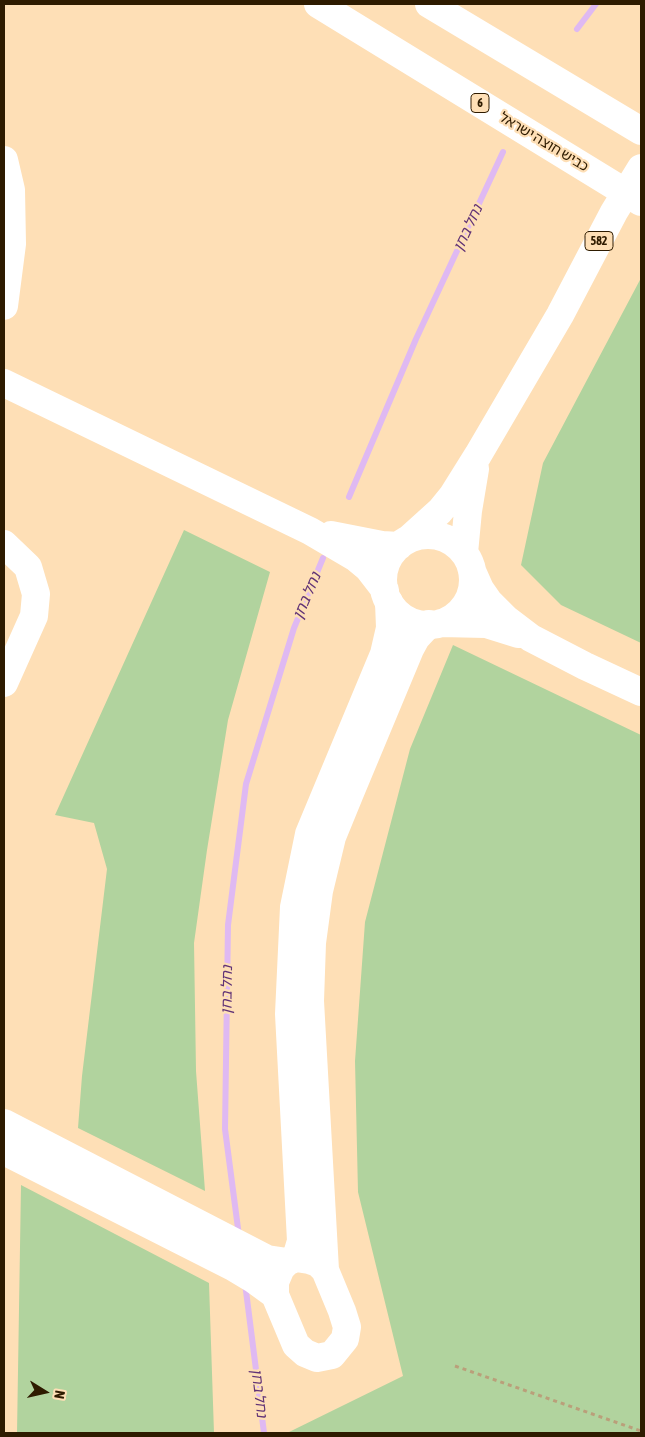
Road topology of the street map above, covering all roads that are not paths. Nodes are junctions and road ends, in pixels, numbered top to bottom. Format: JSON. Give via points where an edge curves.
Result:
{"nodes":[{"id":1,"x":318,"y":4,"type":"edge"},
{"id":2,"x":430,"y":4,"type":"edge"},
{"id":3,"x":641,"y":131,"type":"edge"},
{"id":4,"x":4,"y":160,"type":"edge"},
{"id":5,"x":641,"y":168,"type":"edge"},
{"id":6,"x":641,"y":202,"type":"edge"},
{"id":7,"x":4,"y":306,"type":"edge"},
{"id":8,"x":4,"y":383,"type":"edge"},
{"id":9,"x":478,"y":456,"type":"junction"},
{"id":10,"x":310,"y":531,"type":"junction"},
{"id":11,"x":404,"y":542,"type":"junction"},
{"id":12,"x":4,"y":544,"type":"edge"},
{"id":13,"x":468,"y":562,"type":"junction"},
{"id":14,"x":387,"y":596,"type":"junction"},
{"id":15,"x":435,"y":624,"type":"junction"},
{"id":16,"x":531,"y":638,"type":"junction"},
{"id":17,"x":4,"y":683,"type":"edge"},
{"id":18,"x":641,"y":692,"type":"edge"},
{"id":19,"x":4,"y":1123,"type":"edge"},
{"id":20,"x":4,"y":1151,"type":"edge"},
{"id":21,"x":45,"y":1158,"type":"junction"},
{"id":22,"x":304,"y":1258,"type":"junction"},
{"id":23,"x":277,"y":1301,"type":"junction"}],
"edges":[{"from":1,"to":6,"type":"main road","name":"כביש חוצה ישראל","number":"6"},
{"from":2,"to":3,"type":"main road"},
{"from":4,"to":7,"type":"main road","via":[[11,190],[12,244]]},
{"from":5,"to":9,"type":"main road","number":"582"},
{"from":8,"to":10,"type":"main road"},
{"from":9,"to":11,"type":"main road","number":"582","via":[[440,511]]},
{"from":9,"to":13,"type":"main road","number":"582","via":[[468,510]]},
{"from":10,"to":11,"type":"main road","via":[[382,545]]},
{"from":10,"to":14,"type":"main road","via":[[368,568]]},
{"from":11,"to":13,"type":"main road","via":[[421,535],[445,538],[456,544]]},
{"from":11,"to":14,"type":"main road","via":[[385,566]]},
{"from":12,"to":17,"type":"main road","via":[[28,567],[36,594],[34,616]]},
{"from":13,"to":15,"type":"main road","via":[[472,588],[468,599],[453,618]]},
{"from":13,"to":16,"type":"main road","via":[[489,602],[506,620]]},
{"from":14,"to":15,"type":"main road","via":[[396,611],[406,619]]},
{"from":14,"to":22,"type":"main road","via":[[390,628],[384,654],[310,834],[294,907],[289,1014]]},
{"from":15,"to":16,"type":"main road","via":[[486,624]]},
{"from":15,"to":22,"type":"main road","via":[[416,638],[410,649],[332,837],[319,891],[312,943]]},
{"from":16,"to":18,"type":"main road"},
{"from":19,"to":21,"type":"main road"},
{"from":20,"to":21,"type":"main road"},
{"from":21,"to":22,"type":"main road","via":[[267,1259]]},
{"from":21,"to":23,"type":"main road","via":[[254,1279]]},
{"from":22,"to":23,"type":"main road","via":[[281,1268],[275,1282]]},
{"from":22,"to":23,"type":"main road","via":[[347,1327],[345,1339],[332,1355],[317,1358],[305,1354],[296,1346]]}]}
